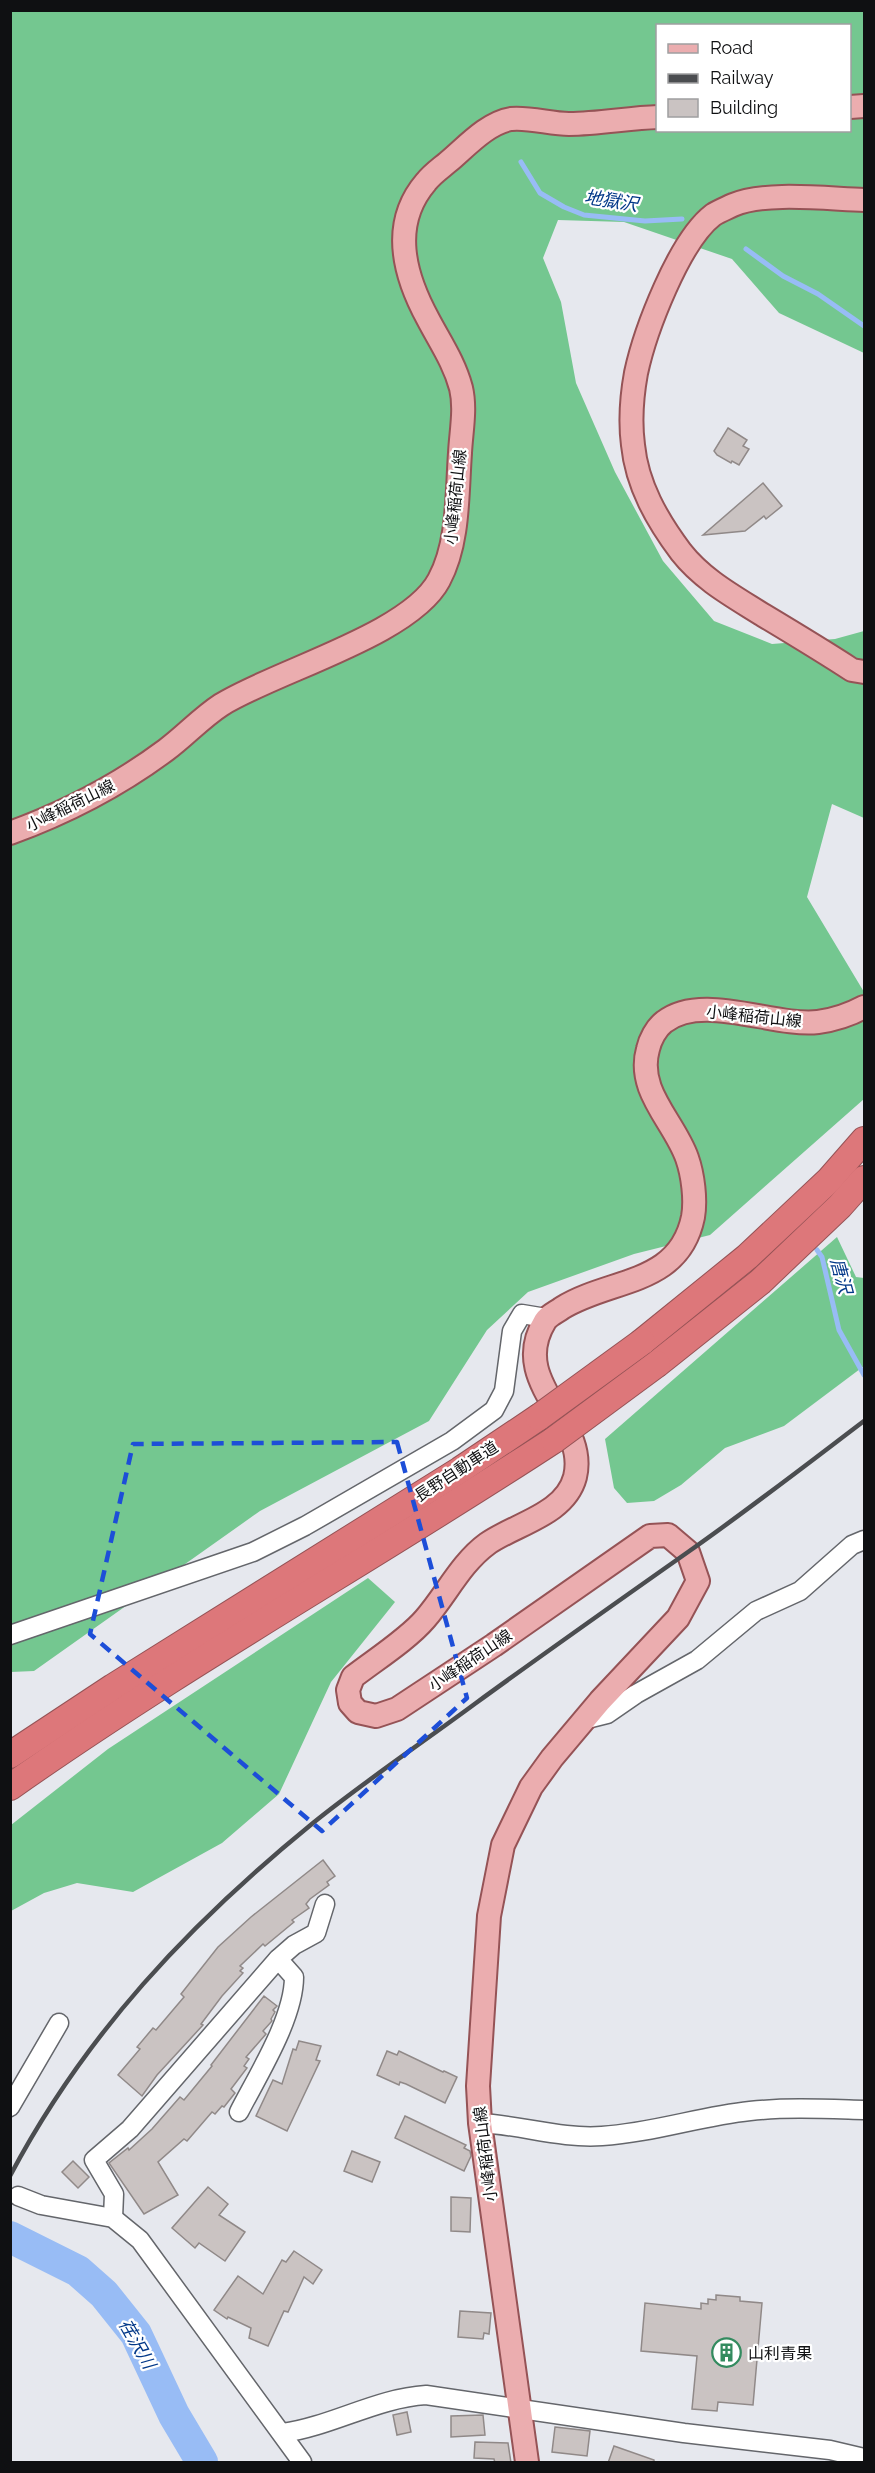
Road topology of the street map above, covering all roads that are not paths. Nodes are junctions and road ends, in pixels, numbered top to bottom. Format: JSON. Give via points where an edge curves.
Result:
{"nodes":[{"id":1,"x":656,"y":117,"type":"edge"},
{"id":2,"x":864,"y":200,"type":"edge"},
{"id":3,"x":864,"y":672,"type":"edge"},
{"id":4,"x":10,"y":833,"type":"edge"},
{"id":5,"x":864,"y":1007,"type":"edge"},
{"id":6,"x":864,"y":1140,"type":"edge"},
{"id":7,"x":864,"y":1179,"type":"edge"},
{"id":8,"x":546,"y":1318,"type":"junction"},
{"id":9,"x":864,"y":1540,"type":"edge"},
{"id":10,"x":10,"y":1635,"type":"edge"},
{"id":11,"x":587,"y":1719,"type":"junction"},
{"id":12,"x":10,"y":1755,"type":"edge"},
{"id":13,"x":10,"y":1787,"type":"edge"},
{"id":14,"x":325,"y":1904,"type":"dead end"},
{"id":15,"x":278,"y":1959,"type":"junction"},
{"id":16,"x":59,"y":2023,"type":"dead end"},
{"id":17,"x":10,"y":2107,"type":"edge"},
{"id":18,"x":864,"y":2110,"type":"edge"},
{"id":19,"x":239,"y":2112,"type":"dead end"},
{"id":20,"x":480,"y":2123,"type":"junction"},
{"id":21,"x":18,"y":2196,"type":"dead end"},
{"id":22,"x":113,"y":2218,"type":"junction"},
{"id":23,"x":519,"y":2408,"type":"junction"},
{"id":24,"x":283,"y":2433,"type":"junction"},
{"id":25,"x":864,"y":2458,"type":"edge"},
{"id":26,"x":302,"y":2463,"type":"edge"},
{"id":27,"x":527,"y":2463,"type":"edge"}],
"edges":[{"from":1,"to":4,"type":"main road","name":"小峰稲荷山線","via":[[566,124],[511,119],[494,125],[427,180],[412,201],[406,221],[406,272],[446,348],[462,392],[463,412],[450,549],[439,581],[418,605],[387,627],[221,705],[116,784]]},
{"from":2,"to":3,"type":"main road","via":[[757,199],[713,216],[694,236],[659,301],[636,373],[632,444],[637,471],[660,521],[707,580],[852,670]]},
{"from":5,"to":8,"type":"main road","name":"小峰稲荷山線","via":[[818,1022],[706,1010],[684,1012],[663,1022],[651,1039],[645,1058],[646,1082],[687,1158],[693,1215],[686,1240],[654,1273],[575,1300]]},
{"from":6,"to":12,"type":"highway","name":"長野自動車道","bridge":true,"via":[[830,1180],[747,1257],[642,1342],[539,1417]]},
{"from":7,"to":13,"type":"highway","name":"長野自動車道","bridge":true,"via":[[760,1282],[554,1440],[127,1708]]},
{"from":8,"to":10,"type":"street","via":[[522,1314],[512,1331],[504,1391],[494,1410],[452,1441],[252,1552]]},
{"from":8,"to":11,"type":"main road","name":"小峰稲荷山線","via":[[534,1359],[538,1377],[577,1459],[569,1492],[557,1505],[486,1545],[424,1621],[353,1677],[348,1690],[350,1703],[358,1712],[376,1716],[397,1709],[650,1536],[668,1535],[688,1552],[698,1581],[678,1618]]},
{"from":9,"to":11,"type":"street","via":[[852,1545],[800,1591],[756,1611],[697,1660],[607,1714]]},
{"from":11,"to":20,"type":"main road","name":"小峰稲荷山線","via":[[531,1787],[503,1845],[489,1916],[478,2086]]},
{"from":14,"to":15,"type":"street","via":[[316,1933]]},
{"from":15,"to":19,"type":"street","via":[[294,1977],[294,1990],[278,2037]]},
{"from":15,"to":22,"type":"street","via":[[130,2129],[94,2160],[114,2194]]},
{"from":16,"to":17,"type":"street"},
{"from":18,"to":20,"type":"street","via":[[750,2111],[604,2136],[576,2137]]},
{"from":20,"to":23,"type":"main road","name":"小峰稲荷山線"},
{"from":21,"to":22,"type":"street","via":[[41,2205]]},
{"from":22,"to":24,"type":"street","via":[[140,2240]]},
{"from":23,"to":24,"type":"street","via":[[426,2395],[403,2397]]},
{"from":23,"to":25,"type":"street"},
{"from":23,"to":27,"type":"main road","name":"小峰稲荷山線"},
{"from":24,"to":26,"type":"street"}]}
